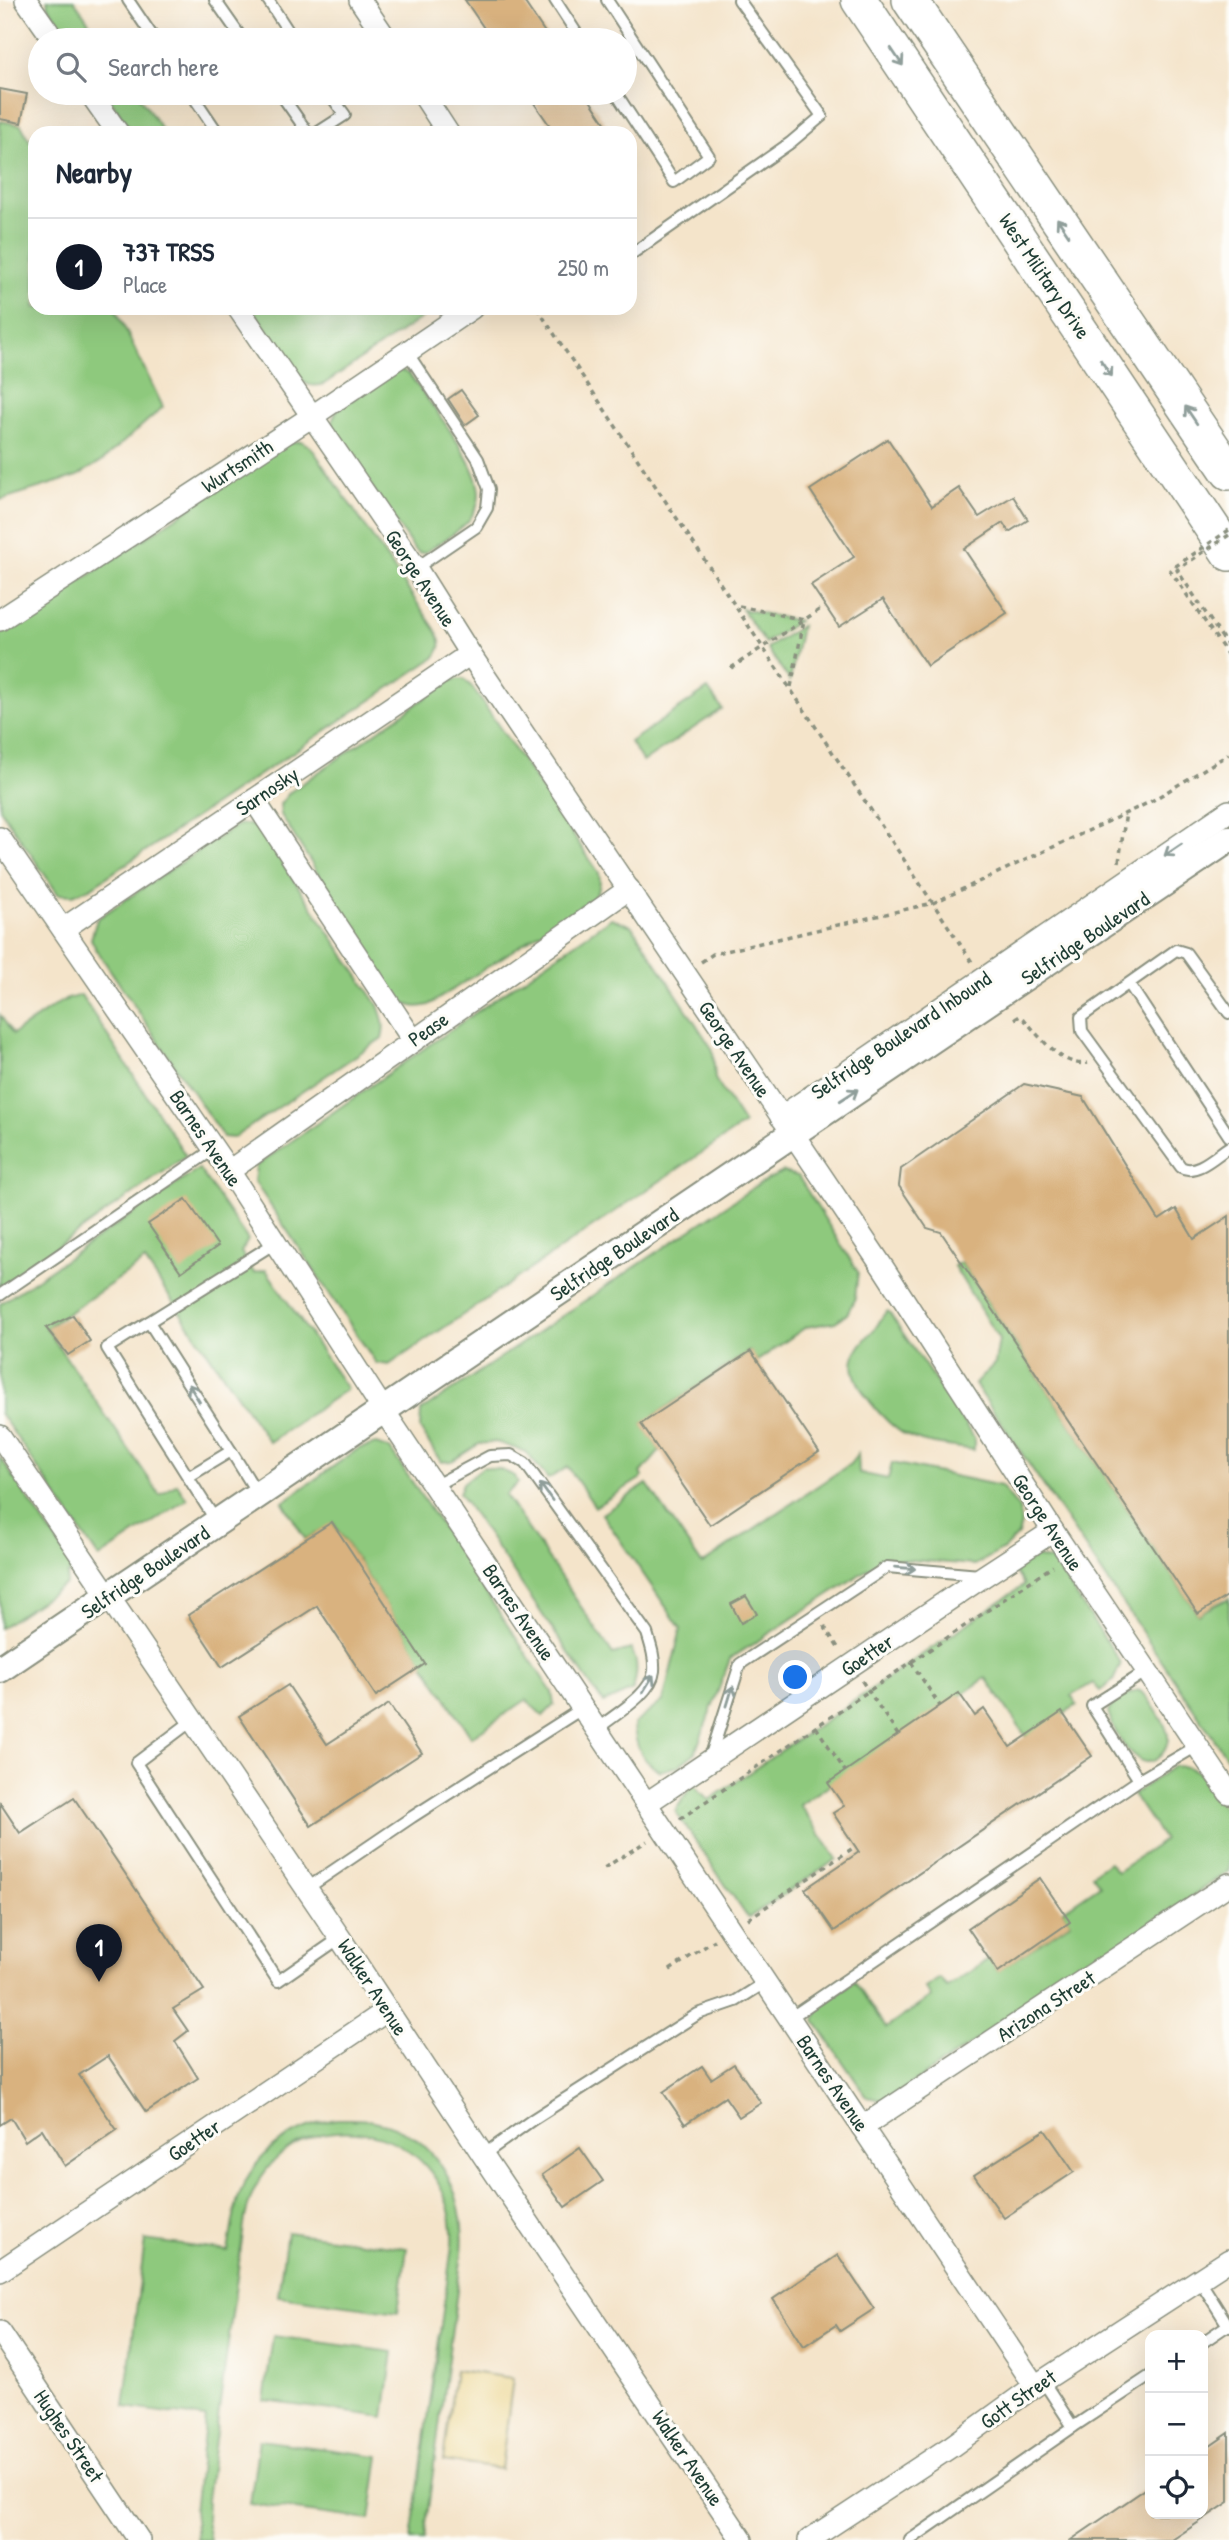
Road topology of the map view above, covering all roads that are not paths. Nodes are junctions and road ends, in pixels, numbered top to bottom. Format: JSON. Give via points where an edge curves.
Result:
{"nodes":[{"id":1,"x":26,"y":0,"type":"edge"},
{"id":2,"x":128,"y":0,"type":"edge"},
{"id":3,"x":215,"y":0,"type":"edge"},
{"id":4,"x":268,"y":0,"type":"edge"},
{"id":5,"x":360,"y":0,"type":"edge"},
{"id":6,"x":555,"y":0,"type":"edge"},
{"id":7,"x":607,"y":0,"type":"edge"},
{"id":8,"x":739,"y":0,"type":"edge"},
{"id":9,"x":859,"y":0,"type":"edge"},
{"id":10,"x":910,"y":0,"type":"edge"},
{"id":11,"x":46,"y":28,"type":"edge"},
{"id":12,"x":147,"y":28,"type":"edge"},
{"id":13,"x":235,"y":28,"type":"edge"},
{"id":14,"x":287,"y":28,"type":"edge"},
{"id":15,"x":379,"y":28,"type":"edge"},
{"id":16,"x":574,"y":28,"type":"edge"},
{"id":17,"x":625,"y":28,"type":"edge"},
{"id":18,"x":637,"y":46,"type":"edge"},
{"id":19,"x":98,"y":105,"type":"edge"},
{"id":20,"x":199,"y":105,"type":"edge"},
{"id":21,"x":288,"y":105,"type":"edge"},
{"id":22,"x":338,"y":105,"type":"edge"},
{"id":23,"x":430,"y":105,"type":"edge"},
{"id":24,"x":624,"y":105,"type":"edge"},
{"id":25,"x":113,"y":126,"type":"edge"},
{"id":26,"x":213,"y":126,"type":"edge"},
{"id":27,"x":303,"y":126,"type":"edge"},
{"id":28,"x":328,"y":126,"type":"edge"},
{"id":29,"x":443,"y":126,"type":"edge"},
{"id":30,"x":637,"y":250,"type":"edge"},
{"id":31,"x":243,"y":315,"type":"edge"},
{"id":32,"x":462,"y":315,"type":"edge"},
{"id":33,"x":407,"y":352,"type":"junction"},
{"id":34,"x":312,"y":417,"type":"junction"},
{"id":35,"x":1229,"y":472,"type":"edge"},
{"id":36,"x":1229,"y":553,"type":"edge"},
{"id":37,"x":416,"y":568,"type":"junction"},
{"id":38,"x":0,"y":620,"type":"edge"},
{"id":39,"x":470,"y":654,"type":"junction"},
{"id":40,"x":254,"y":800,"type":"junction"},
{"id":41,"x":1229,"y":811,"type":"edge"},
{"id":42,"x":0,"y":838,"type":"edge"},
{"id":43,"x":1229,"y":839,"type":"edge"},
{"id":44,"x":629,"y":889,"type":"junction"},
{"id":45,"x":63,"y":929,"type":"junction"},
{"id":46,"x":1129,"y":984,"type":"junction"},
{"id":47,"x":1229,"y":1013,"type":"edge"},
{"id":48,"x":413,"y":1040,"type":"junction"},
{"id":49,"x":786,"y":1124,"type":"junction"},
{"id":50,"x":1229,"y":1136,"type":"edge"},
{"id":51,"x":1229,"y":1147,"type":"edge"},
{"id":52,"x":214,"y":1149,"type":"junction"},
{"id":53,"x":229,"y":1171,"type":"junction"},
{"id":54,"x":275,"y":1243,"type":"junction"},
{"id":55,"x":0,"y":1295,"type":"edge"},
{"id":56,"x":149,"y":1322,"type":"junction"},
{"id":57,"x":384,"y":1411,"type":"junction"},
{"id":58,"x":0,"y":1436,"type":"edge"},
{"id":59,"x":231,"y":1451,"type":"junction"},
{"id":60,"x":188,"y":1477,"type":"junction"},
{"id":61,"x":434,"y":1486,"type":"junction"},
{"id":62,"x":259,"y":1496,"type":"junction"},
{"id":63,"x":218,"y":1524,"type":"junction"},
{"id":64,"x":1053,"y":1531,"type":"junction"},
{"id":65,"x":984,"y":1576,"type":"junction"},
{"id":66,"x":109,"y":1596,"type":"junction"},
{"id":67,"x":0,"y":1669,"type":"edge"},
{"id":68,"x":1147,"y":1671,"type":"junction"},
{"id":69,"x":583,"y":1707,"type":"junction"},
{"id":70,"x":193,"y":1720,"type":"junction"},
{"id":71,"x":597,"y":1728,"type":"junction"},
{"id":72,"x":1197,"y":1746,"type":"junction"},
{"id":73,"x":710,"y":1761,"type":"junction"},
{"id":74,"x":1139,"y":1780,"type":"junction"},
{"id":75,"x":1229,"y":1793,"type":"edge"},
{"id":76,"x":647,"y":1804,"type":"junction"},
{"id":77,"x":1229,"y":1884,"type":"edge"},
{"id":78,"x":306,"y":1889,"type":"junction"},
{"id":79,"x":340,"y":1938,"type":"junction"},
{"id":80,"x":766,"y":1982,"type":"junction"},
{"id":81,"x":388,"y":2010,"type":"junction"},
{"id":82,"x":790,"y":2018,"type":"junction"},
{"id":83,"x":862,"y":2127,"type":"junction"},
{"id":84,"x":483,"y":2155,"type":"junction"},
{"id":85,"x":1229,"y":2260,"type":"edge"},
{"id":86,"x":0,"y":2271,"type":"edge"},
{"id":87,"x":1199,"y":2279,"type":"junction"},
{"id":88,"x":1228,"y":2326,"type":"edge"},
{"id":89,"x":2,"y":2339,"type":"edge"},
{"id":90,"x":1208,"y":2339,"type":"edge"},
{"id":91,"x":1145,"y":2379,"type":"edge"},
{"id":92,"x":1039,"y":2384,"type":"junction"},
{"id":93,"x":1073,"y":2427,"type":"junction"},
{"id":94,"x":139,"y":2540,"type":"edge"},
{"id":95,"x":742,"y":2540,"type":"edge"},
{"id":96,"x":809,"y":2540,"type":"edge"},
{"id":97,"x":910,"y":2540,"type":"edge"}],
"edges":[{"from":1,"to":11,"type":"street"},
{"from":2,"to":12,"type":"lane"},
{"from":3,"to":13,"type":"lane"},
{"from":4,"to":14,"type":"lane"},
{"from":5,"to":15,"type":"street"},
{"from":6,"to":16,"type":"lane"},
{"from":7,"to":17,"type":"lane"},
{"from":8,"to":30,"type":"lane","via":[[822,116]]},
{"from":9,"to":36,"type":"main road","name":"West Military Drive","one_way":true},
{"from":35,"to":10,"type":"main road","name":"West Military Drive","one_way":true},
{"from":18,"to":24,"type":"lane","via":[[709,156],[674,182]]},
{"from":19,"to":25,"type":"street"},
{"from":20,"to":26,"type":"lane"},
{"from":21,"to":27,"type":"lane"},
{"from":22,"to":28,"type":"lane","via":[[345,115]]},
{"from":23,"to":29,"type":"street"},
{"from":31,"to":34,"type":"street","name":"George Avenue"},
{"from":32,"to":33,"type":"street","name":"Wurtsmith"},
{"from":33,"to":34,"type":"street","name":"Wurtsmith"},
{"from":33,"to":37,"type":"lane","via":[[478,459],[489,489],[487,508],[477,527]]},
{"from":34,"to":37,"type":"street","name":"George Avenue"},
{"from":34,"to":38,"type":"street","name":"Wurtsmith"},
{"from":37,"to":39,"type":"street","name":"George Avenue"},
{"from":39,"to":40,"type":"street","name":"Sarnosky"},
{"from":39,"to":44,"type":"street","name":"George Avenue"},
{"from":40,"to":45,"type":"street","name":"Sarnosky"},
{"from":40,"to":48,"type":"street"},
{"from":41,"to":49,"type":"street","name":"Selfridge Boulevard Inbound","one_way":true},
{"from":42,"to":45,"type":"street","name":"Barnes Avenue"},
{"from":49,"to":43,"type":"street","name":"Selfridge Boulevard","one_way":true,"via":[[1015,986]]},
{"from":44,"to":48,"type":"street","name":"Pease"},
{"from":44,"to":49,"type":"street","name":"George Avenue"},
{"from":45,"to":52,"type":"street","name":"Barnes Avenue"},
{"from":46,"to":47,"type":"lane","via":[[1182,950]]},
{"from":46,"to":50,"type":"lane"},
{"from":46,"to":51,"type":"lane","via":[[1081,1017],[1082,1031],[1181,1167],[1196,1169]]},
{"from":48,"to":53,"type":"street","name":"Pease"},
{"from":49,"to":57,"type":"street","name":"Selfridge Boulevard"},
{"from":49,"to":64,"type":"street","name":"George Avenue"},
{"from":52,"to":53,"type":"street","name":"Barnes Avenue"},
{"from":52,"to":55,"type":"lane"},
{"from":53,"to":54,"type":"street","name":"Barnes Avenue"},
{"from":54,"to":56,"type":"lane"},
{"from":54,"to":57,"type":"street","name":"Barnes Avenue"},
{"from":59,"to":56,"type":"lane","one_way":true},
{"from":56,"to":60,"type":"lane","via":[[107,1349]]},
{"from":57,"to":61,"type":"street","name":"Barnes Avenue"},
{"from":57,"to":62,"type":"street","name":"Selfridge Boulevard"},
{"from":58,"to":66,"type":"street","name":"Walker Avenue"},
{"from":59,"to":60,"type":"lane"},
{"from":59,"to":62,"type":"lane"},
{"from":60,"to":63,"type":"lane"},
{"from":61,"to":69,"type":"street","name":"Barnes Avenue"},
{"from":71,"to":61,"type":"lane","one_way":true,"via":[[647,1690],[654,1674],[647,1633],[525,1462],[511,1455],[490,1455]]},
{"from":62,"to":63,"type":"street","name":"Selfridge Boulevard"},
{"from":63,"to":66,"type":"street","name":"Selfridge Boulevard"},
{"from":64,"to":65,"type":"street","name":"Goetter"},
{"from":64,"to":68,"type":"street","name":"George Avenue"},
{"from":65,"to":73,"type":"street","name":"Goetter"},
{"from":73,"to":65,"type":"lane","one_way":true,"via":[[740,1664],[887,1567]]},
{"from":66,"to":67,"type":"street","name":"Selfridge Boulevard"},
{"from":66,"to":70,"type":"street","name":"Walker Avenue"},
{"from":68,"to":72,"type":"street","name":"George Avenue"},
{"from":68,"to":74,"type":"lane","via":[[1092,1706]]},
{"from":69,"to":71,"type":"street","name":"Barnes Avenue"},
{"from":69,"to":78,"type":"lane"},
{"from":70,"to":78,"type":"street","name":"Walker Avenue"},
{"from":70,"to":79,"type":"lane","via":[[136,1763],[278,1981]]},
{"from":71,"to":76,"type":"street","name":"Barnes Avenue"},
{"from":72,"to":74,"type":"lane"},
{"from":72,"to":75,"type":"street","name":"George Avenue"},
{"from":73,"to":76,"type":"street","name":"Goetter"},
{"from":74,"to":82,"type":"lane"},
{"from":76,"to":80,"type":"street","name":"Barnes Avenue"},
{"from":77,"to":83,"type":"street","name":"Arizona Street"},
{"from":78,"to":79,"type":"street","name":"Walker Avenue"},
{"from":79,"to":81,"type":"street","name":"Walker Avenue"},
{"from":80,"to":82,"type":"street","name":"Barnes Avenue"},
{"from":80,"to":84,"type":"lane","via":[[736,2001],[698,2014]]},
{"from":81,"to":84,"type":"street","name":"Walker Avenue"},
{"from":81,"to":86,"type":"street","name":"Goetter"},
{"from":82,"to":83,"type":"street","name":"Barnes Avenue"},
{"from":83,"to":92,"type":"street","name":"Barnes Avenue"},
{"from":84,"to":95,"type":"street","name":"Walker Avenue"},
{"from":85,"to":87,"type":"street","name":"Gott Street"},
{"from":87,"to":88,"type":"lane"},
{"from":87,"to":92,"type":"street","name":"Gott Street"},
{"from":88,"to":90,"type":"lane"},
{"from":89,"to":94,"type":"street","name":"Hughes Street"},
{"from":91,"to":93,"type":"lane"},
{"from":92,"to":93,"type":"lane"},
{"from":92,"to":96,"type":"street","name":"Gott Street"},
{"from":93,"to":97,"type":"lane"}]}
